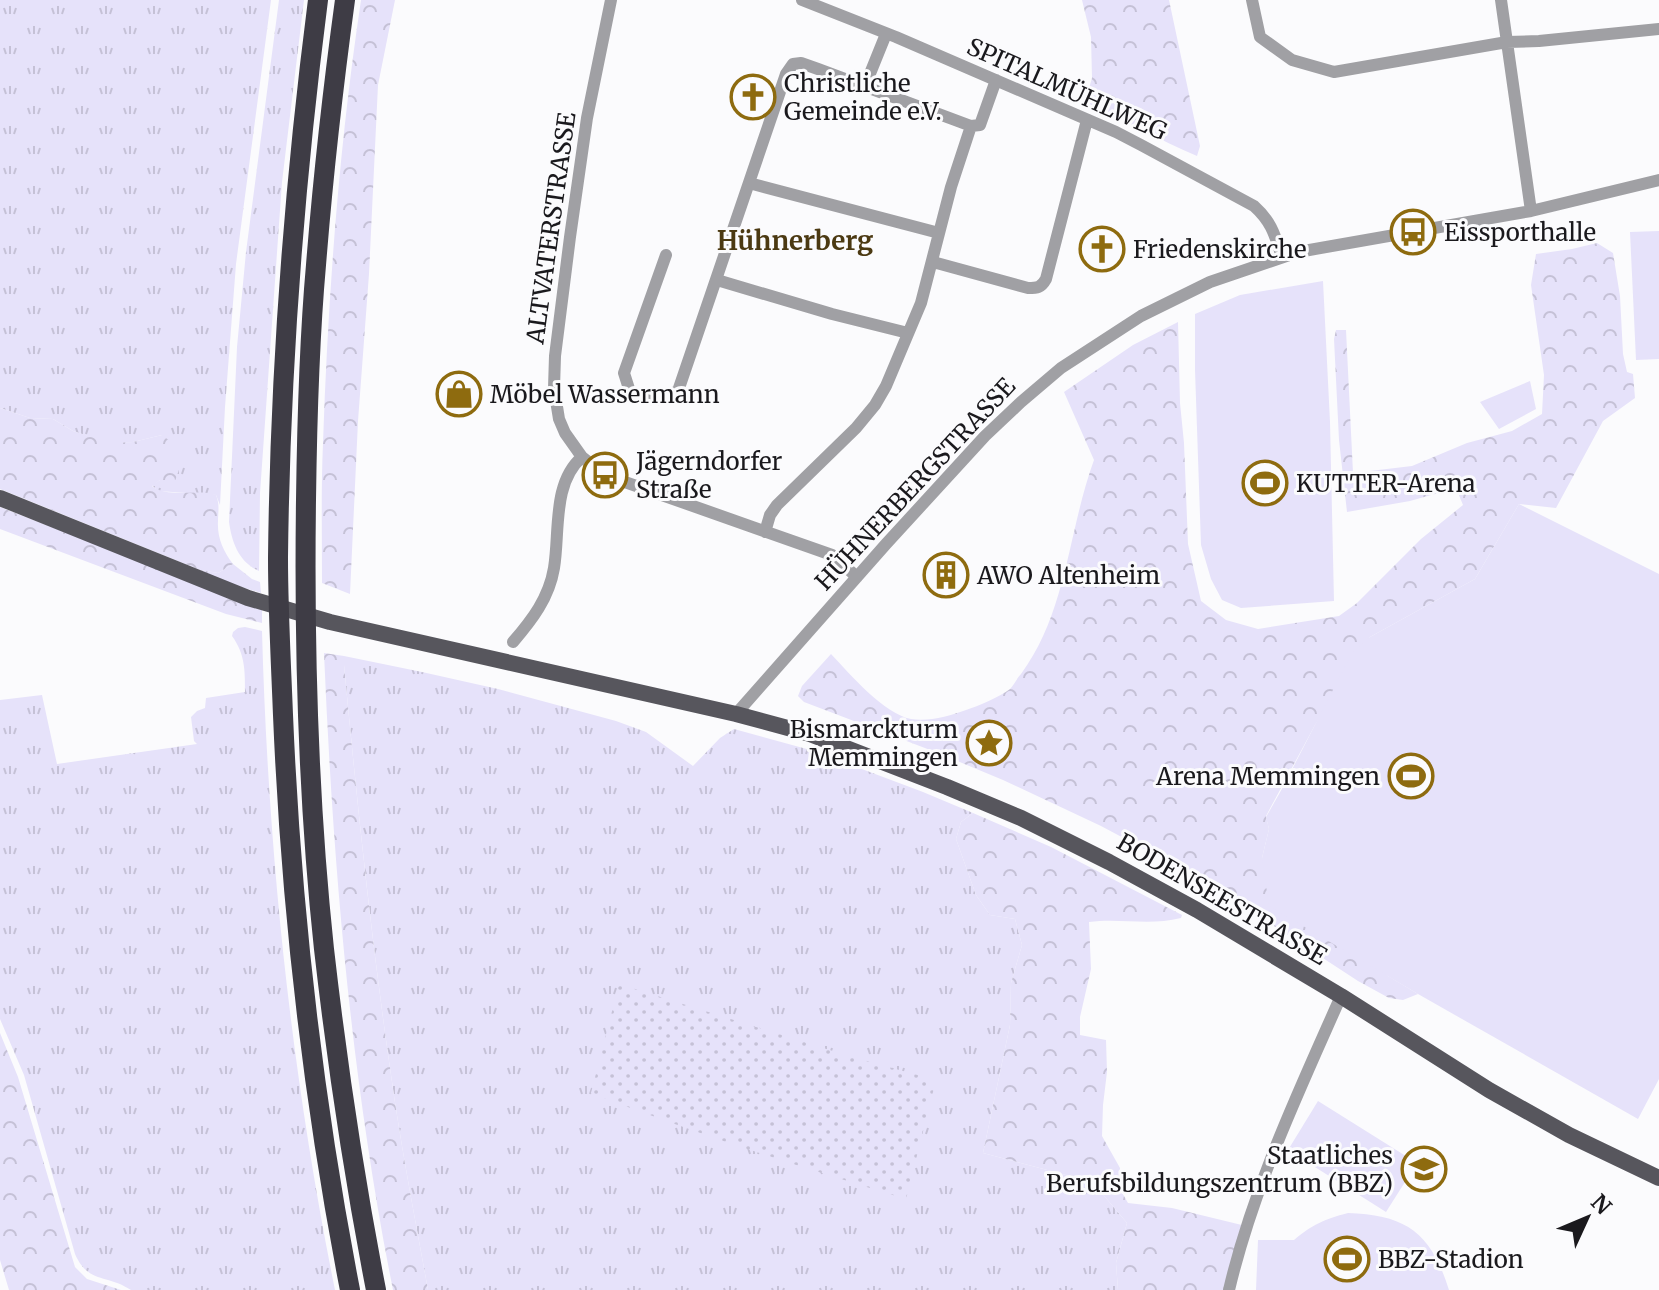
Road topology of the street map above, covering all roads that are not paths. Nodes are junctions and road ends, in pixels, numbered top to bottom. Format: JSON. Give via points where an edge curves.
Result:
{"nodes":[{"id":1,"x":318,"y":0,"type":"edge"},
{"id":2,"x":345,"y":0,"type":"edge"},
{"id":3,"x":611,"y":0,"type":"edge"},
{"id":4,"x":802,"y":0,"type":"edge"},
{"id":5,"x":1252,"y":0,"type":"edge"},
{"id":6,"x":1501,"y":0,"type":"edge"},
{"id":7,"x":1659,"y":29,"type":"edge"},
{"id":8,"x":886,"y":34,"type":"junction"},
{"id":9,"x":1507,"y":42,"type":"junction"},
{"id":10,"x":996,"y":80,"type":"junction"},
{"id":11,"x":865,"y":86,"type":"junction"},
{"id":12,"x":1087,"y":120,"type":"junction"},
{"id":13,"x":971,"y":126,"type":"junction"},
{"id":14,"x":1659,"y":180,"type":"edge"},
{"id":15,"x":749,"y":183,"type":"junction"},
{"id":16,"x":1531,"y":211,"type":"junction"},
{"id":17,"x":939,"y":233,"type":"junction"},
{"id":18,"x":666,"y":255,"type":"dead end"},
{"id":19,"x":1282,"y":257,"type":"junction"},
{"id":20,"x":933,"y":262,"type":"junction"},
{"id":21,"x":717,"y":280,"type":"junction"},
{"id":22,"x":908,"y":333,"type":"junction"},
{"id":23,"x":582,"y":457,"type":"junction"},
{"id":24,"x":0,"y":498,"type":"edge"},
{"id":25,"x":765,"y":532,"type":"junction"},
{"id":26,"x":857,"y":577,"type":"junction"},
{"id":27,"x":513,"y":642,"type":"dead end"},
{"id":28,"x":736,"y":714,"type":"junction"},
{"id":29,"x":1341,"y":996,"type":"junction"},
{"id":30,"x":1659,"y":1178,"type":"edge"},
{"id":31,"x":350,"y":1290,"type":"edge"},
{"id":32,"x":376,"y":1290,"type":"edge"},
{"id":33,"x":1229,"y":1290,"type":"edge"}],
"edges":[{"from":1,"to":31,"type":"highway","via":[[288,280],[280,430],[280,646],[287,806],[308,1035]]},
{"from":2,"to":32,"type":"highway","via":[[315,267],[307,433],[306,653],[324,947]]},
{"from":3,"to":23,"type":"street","name":"ALTVATERSTRASSE","via":[[587,118],[555,356],[559,419]]},
{"from":4,"to":8,"type":"street","name":"SPITALMÜHLWEG"},
{"from":5,"to":9,"type":"street","via":[[1260,37],[1292,60],[1334,72]]},
{"from":6,"to":9,"type":"street"},
{"from":7,"to":9,"type":"street"},
{"from":8,"to":10,"type":"street","name":"SPITALMÜHLWEG"},
{"from":8,"to":11,"type":"street"},
{"from":9,"to":16,"type":"street"},
{"from":10,"to":12,"type":"street","name":"SPITALMÜHLWEG"},
{"from":10,"to":13,"type":"street","via":[[980,125]]},
{"from":11,"to":13,"type":"street"},
{"from":11,"to":15,"type":"street","via":[[793,64]]},
{"from":12,"to":19,"type":"street","name":"SPITALMÜHLWEG","via":[[1254,206],[1271,224]]},
{"from":12,"to":20,"type":"street","via":[[1042,286],[1028,288]]},
{"from":13,"to":17,"type":"street"},
{"from":14,"to":16,"type":"street","name":"HÜHNERBERGSTRASSE"},
{"from":15,"to":17,"type":"street"},
{"from":15,"to":21,"type":"street"},
{"from":16,"to":19,"type":"street","name":"HÜHNERBERGSTRASSE"},
{"from":17,"to":20,"type":"street"},
{"from":18,"to":21,"type":"street","via":[[624,373],[631,395],[656,400],[678,391]]},
{"from":19,"to":26,"type":"street","name":"HÜHNERBERGSTRASSE","via":[[1178,297],[1061,368],[985,436]]},
{"from":20,"to":22,"type":"street"},
{"from":21,"to":22,"type":"street"},
{"from":22,"to":25,"type":"street","via":[[875,405],[777,505]]},
{"from":23,"to":25,"type":"street","via":[[624,483]]},
{"from":23,"to":27,"type":"street","via":[[563,488],[554,568],[545,597]]},
{"from":24,"to":28,"type":"main road","name":"BODENSEESTRASSE","via":[[262,602],[330,622]]},
{"from":25,"to":26,"type":"street","via":[[832,555]]},
{"from":26,"to":28,"type":"street","name":"HÜHNERBERGSTRASSE"},
{"from":28,"to":29,"type":"main road","name":"BODENSEESTRASSE","via":[[810,734],[1021,818],[1197,910]]},
{"from":29,"to":30,"type":"main road","name":"BODENSEESTRASSE","via":[[1502,1098]]},
{"from":29,"to":33,"type":"street","via":[[1282,1130]]}]}
